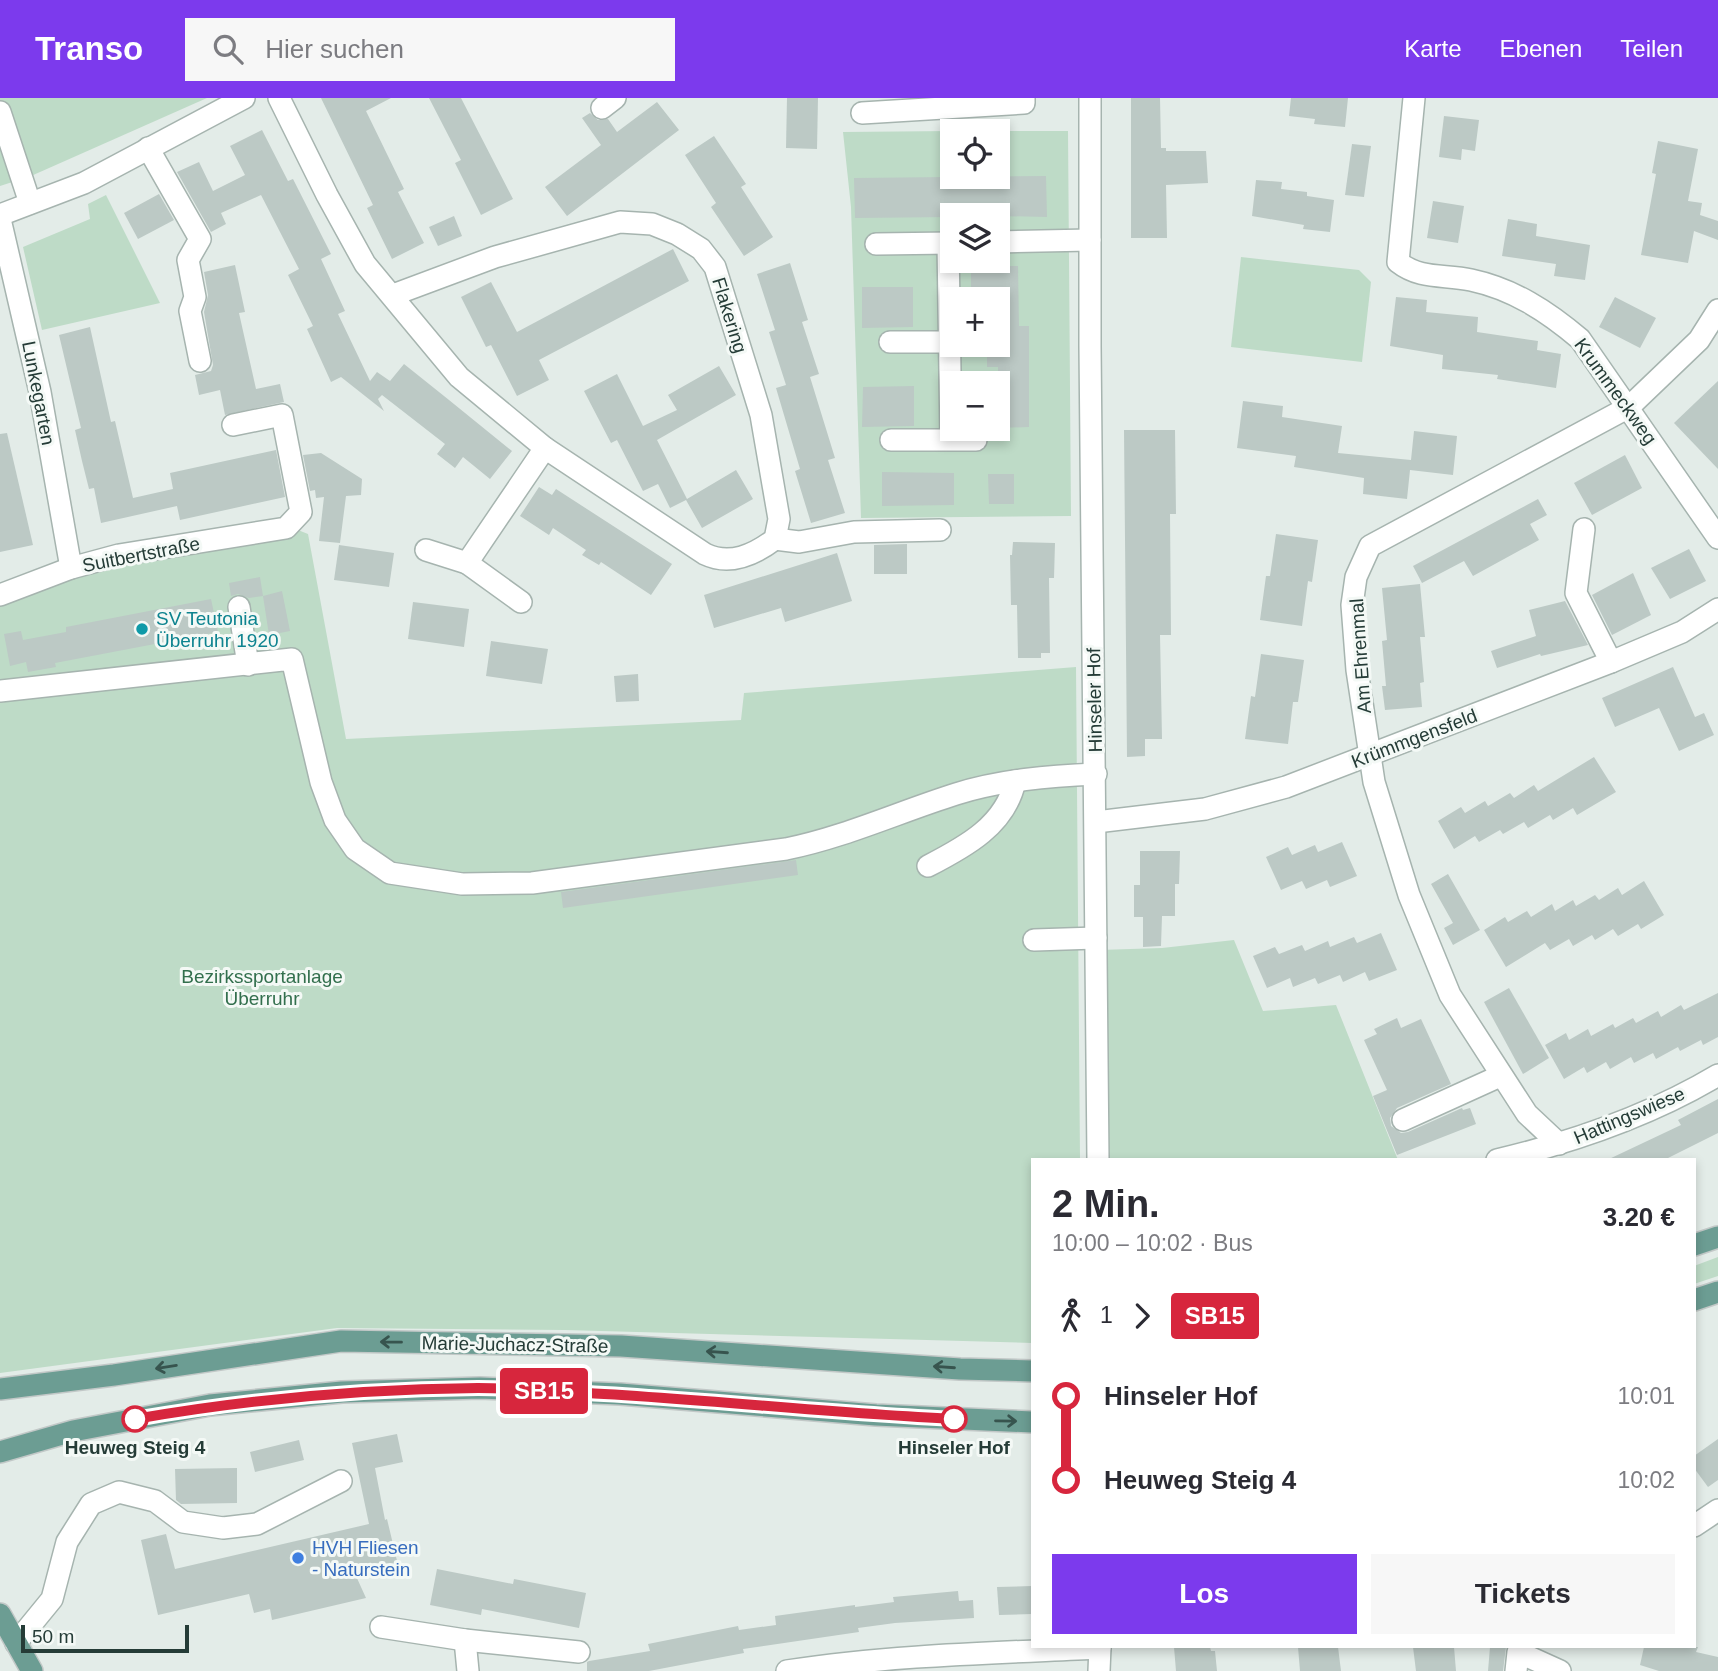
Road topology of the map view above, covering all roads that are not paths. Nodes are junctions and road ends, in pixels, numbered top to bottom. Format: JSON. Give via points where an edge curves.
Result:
{"nodes":[{"id":1,"x":244,"y":98,"type":"edge"},
{"id":2,"x":279,"y":98,"type":"edge"},
{"id":3,"x":1024,"y":98,"type":"edge"},
{"id":4,"x":1090,"y":98,"type":"edge"},
{"id":5,"x":1414,"y":98,"type":"edge"},
{"id":6,"x":0,"y":111,"type":"edge"},
{"id":7,"x":862,"y":113,"type":"dead end"},
{"id":8,"x":148,"y":148,"type":"junction"},
{"id":9,"x":30,"y":203,"type":"junction"},
{"id":10,"x":0,"y":217,"type":"edge"},
{"id":11,"x":1090,"y":240,"type":"junction"},
{"id":12,"x":1010,"y":242,"type":"edge"},
{"id":13,"x":940,"y":243,"type":"edge"},
{"id":14,"x":876,"y":244,"type":"dead end"},
{"id":15,"x":393,"y":295,"type":"junction"},
{"id":16,"x":1718,"y":310,"type":"edge"},
{"id":17,"x":890,"y":342,"type":"dead end"},
{"id":18,"x":940,"y":342,"type":"edge"},
{"id":19,"x":200,"y":361,"type":"dead end"},
{"id":20,"x":1629,"y":407,"type":"junction"},
{"id":21,"x":233,"y":425,"type":"dead end"},
{"id":22,"x":940,"y":439,"type":"edge"},
{"id":23,"x":891,"y":440,"type":"dead end"},
{"id":24,"x":545,"y":448,"type":"junction"},
{"id":25,"x":1584,"y":529,"type":"dead end"},
{"id":26,"x":940,"y":530,"type":"dead end"},
{"id":27,"x":1718,"y":538,"type":"edge"},
{"id":28,"x":775,"y":539,"type":"junction"},
{"id":29,"x":426,"y":550,"type":"dead end"},
{"id":30,"x":467,"y":563,"type":"junction"},
{"id":31,"x":71,"y":568,"type":"junction"},
{"id":32,"x":0,"y":595,"type":"edge"},
{"id":33,"x":521,"y":602,"type":"dead end"},
{"id":34,"x":240,"y":607,"type":"dead end"},
{"id":35,"x":1718,"y":609,"type":"edge"},
{"id":36,"x":1611,"y":662,"type":"junction"},
{"id":37,"x":248,"y":665,"type":"junction"},
{"id":38,"x":0,"y":691,"type":"edge"},
{"id":39,"x":1369,"y":755,"type":"junction"},
{"id":40,"x":1096,"y":774,"type":"junction"},
{"id":41,"x":1015,"y":781,"type":"junction"},
{"id":42,"x":1096,"y":822,"type":"junction"},
{"id":43,"x":928,"y":866,"type":"dead end"},
{"id":44,"x":1096,"y":938,"type":"junction"},
{"id":45,"x":1034,"y":940,"type":"dead end"},
{"id":46,"x":1718,"y":1075,"type":"edge"},
{"id":47,"x":1500,"y":1076,"type":"junction"},
{"id":48,"x":1403,"y":1120,"type":"dead end"},
{"id":49,"x":1559,"y":1144,"type":"junction"},
{"id":50,"x":1098,"y":1158,"type":"edge"},
{"id":51,"x":1505,"y":1158,"type":"edge"},
{"id":52,"x":1718,"y":1237,"type":"edge"},
{"id":53,"x":1696,"y":1244,"type":"edge"},
{"id":54,"x":1718,"y":1292,"type":"edge"},
{"id":55,"x":1696,"y":1299,"type":"edge"},
{"id":56,"x":1031,"y":1371,"type":"edge"},
{"id":57,"x":0,"y":1389,"type":"edge"},
{"id":58,"x":1031,"y":1422,"type":"edge"},
{"id":59,"x":3,"y":1456,"type":"edge"},
{"id":60,"x":341,"y":1481,"type":"dead end"},
{"id":61,"x":1718,"y":1510,"type":"edge"},
{"id":62,"x":1696,"y":1525,"type":"edge"},
{"id":63,"x":0,"y":1614,"type":"edge"},
{"id":64,"x":381,"y":1627,"type":"dead end"},
{"id":65,"x":465,"y":1640,"type":"junction"},
{"id":66,"x":16,"y":1643,"type":"junction"},
{"id":67,"x":1076,"y":1648,"type":"edge"},
{"id":68,"x":1100,"y":1648,"type":"edge"},
{"id":69,"x":579,"y":1652,"type":"dead end"},
{"id":70,"x":1517,"y":1661,"type":"edge"},
{"id":71,"x":32,"y":1671,"type":"edge"},
{"id":72,"x":468,"y":1671,"type":"edge"},
{"id":73,"x":787,"y":1671,"type":"edge"},
{"id":74,"x":1099,"y":1671,"type":"edge"},
{"id":75,"x":1560,"y":1671,"type":"edge"}],
"edges":[{"from":1,"to":8,"type":"street"},
{"from":2,"to":15,"type":"street","via":[[365,264]]},
{"from":3,"to":7,"type":"street","via":[[1024,103]]},
{"from":4,"to":11,"type":"street","name":"Hinseler Hof"},
{"from":5,"to":20,"type":"street","name":"Krummeckweg","via":[[1398,262],[1410,271],[1470,279],[1511,292],[1553,315],[1580,339]]},
{"from":6,"to":9,"type":"street"},
{"from":8,"to":9,"type":"street","via":[[84,183]]},
{"from":8,"to":19,"type":"street","via":[[200,239],[188,260],[195,297],[190,312]]},
{"from":9,"to":10,"type":"street"},
{"from":10,"to":31,"type":"street","name":"Lunkegarten","via":[[40,392]]},
{"from":11,"to":12,"type":"street"},
{"from":11,"to":40,"type":"street","name":"Hinseler Hof"},
{"from":13,"to":14,"type":"street"},
{"from":15,"to":24,"type":"street","via":[[459,377]]},
{"from":15,"to":28,"type":"street","name":"Flakering","via":[[495,257],[621,222],[652,224],[701,248],[715,267],[761,415],[779,519]]},
{"from":16,"to":20,"type":"street","name":"Am Ehrenmal","via":[[1699,340]]},
{"from":17,"to":18,"type":"street"},
{"from":20,"to":27,"type":"street","name":"Krummeckweg"},
{"from":20,"to":39,"type":"street","name":"Am Ehrenmal","via":[[1370,546],[1356,577],[1353,606]]},
{"from":21,"to":31,"type":"street","name":"Suitbertstraße","via":[[282,415],[301,512],[286,527],[119,555]]},
{"from":22,"to":23,"type":"street"},
{"from":24,"to":28,"type":"street","via":[[718,561],[765,548]]},
{"from":24,"to":30,"type":"street"},
{"from":25,"to":36,"type":"street","via":[[1576,593]]},
{"from":26,"to":28,"type":"street","via":[[854,532],[799,542]]},
{"from":29,"to":30,"type":"street"},
{"from":30,"to":33,"type":"street"},
{"from":31,"to":32,"type":"street","name":"Suitbertstraße"},
{"from":34,"to":37,"type":"street"},
{"from":35,"to":36,"type":"street","name":"Krümmgensfeld","via":[[1682,632]]},
{"from":36,"to":39,"type":"street","name":"Krümmgensfeld"},
{"from":37,"to":38,"type":"street"},
{"from":37,"to":41,"type":"street","via":[[292,659],[321,782],[335,820],[355,849],[390,873],[436,881],[532,883],[786,849],[841,835],[956,794]]},
{"from":39,"to":42,"type":"street","name":"Krümmgensfeld","via":[[1286,787],[1205,810]]},
{"from":39,"to":47,"type":"street","name":"Am Ehrenmal","via":[[1428,944],[1450,995]]},
{"from":40,"to":41,"type":"street"},
{"from":40,"to":42,"type":"street","name":"Hinseler Hof"},
{"from":41,"to":43,"type":"street","via":[[1005,808],[984,832]]},
{"from":42,"to":44,"type":"street","name":"Hinseler Hof"},
{"from":44,"to":45,"type":"street"},
{"from":44,"to":50,"type":"street","name":"Hinseler Hof"},
{"from":46,"to":49,"type":"street","name":"Hattingswiese","via":[[1655,1107]]},
{"from":47,"to":48,"type":"street"},
{"from":47,"to":49,"type":"street","name":"Am Ehrenmal","via":[[1527,1114]]},
{"from":49,"to":51,"type":"street","name":"Hattingswiese"},
{"from":52,"to":53,"type":"main road"},
{"from":54,"to":55,"type":"main road"},
{"from":56,"to":57,"type":"main road","name":"Marie-Juchacz-Straße","one_way":true,"via":[[621,1346],[341,1341]]},
{"from":59,"to":58,"type":"main road","one_way":true,"via":[[73,1431],[210,1405],[342,1392],[480,1388],[620,1394],[876,1415]]},
{"from":60,"to":66,"type":"street","via":[[257,1524],[222,1528],[183,1522],[155,1501],[119,1492],[91,1504],[67,1542],[51,1599]]},
{"from":61,"to":62,"type":"street"},
{"from":63,"to":66,"type":"main road"},
{"from":64,"to":65,"type":"street"},
{"from":65,"to":69,"type":"street"},
{"from":65,"to":72,"type":"street"},
{"from":66,"to":71,"type":"main road"},
{"from":67,"to":73,"type":"street","via":[[931,1654]]},
{"from":68,"to":74,"type":"street"},
{"from":70,"to":75,"type":"street"}]}
